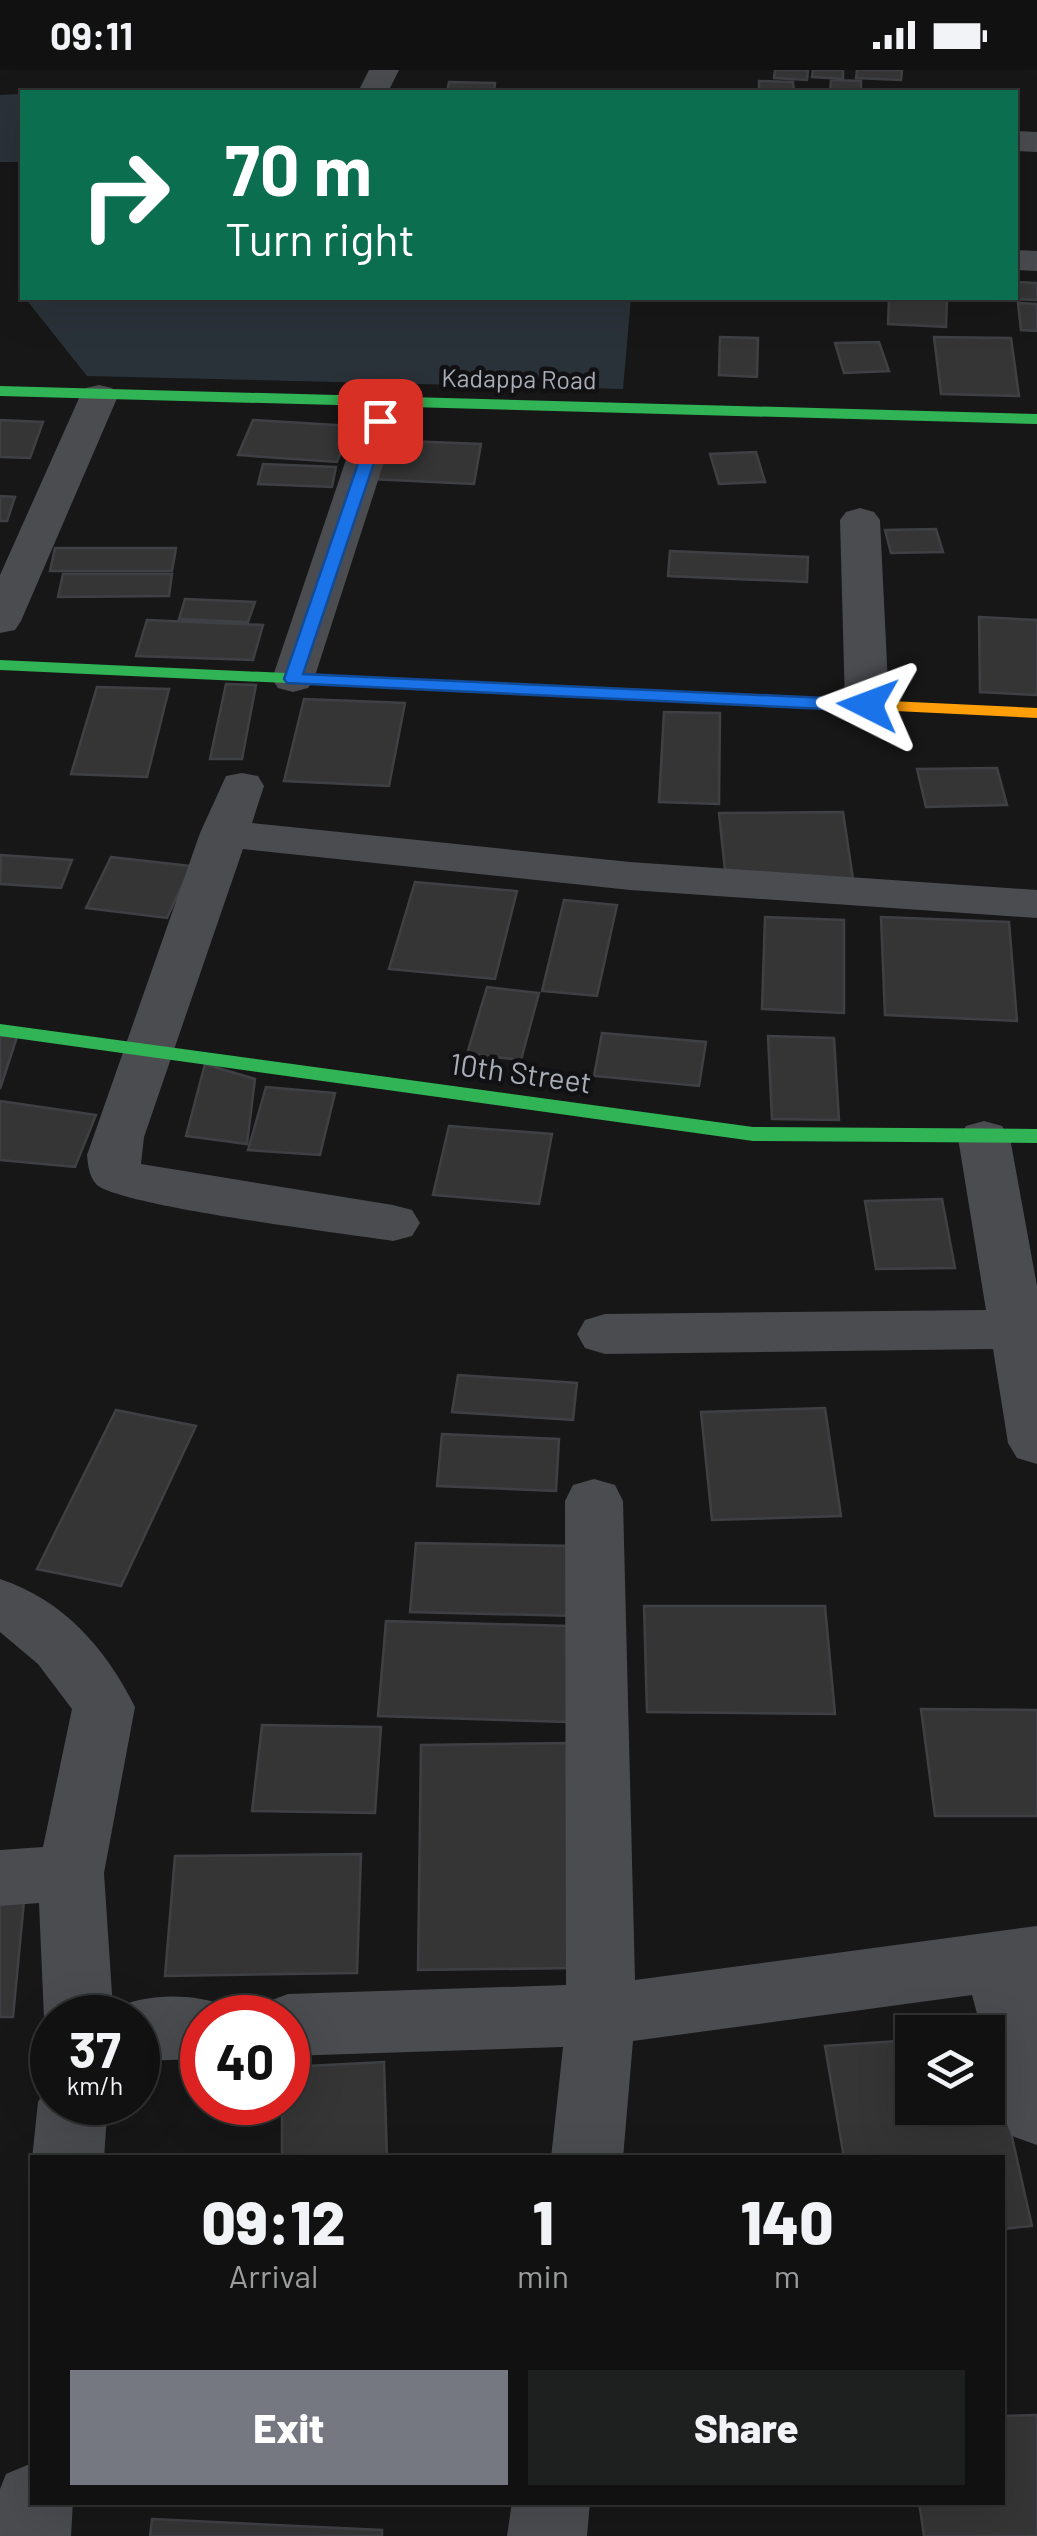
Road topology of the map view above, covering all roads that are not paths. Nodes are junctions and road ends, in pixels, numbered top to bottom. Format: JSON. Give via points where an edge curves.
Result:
{"nodes":[{"id":1,"x":0,"y":392,"type":"edge"},
{"id":2,"x":99,"y":396,"type":"junction"},
{"id":3,"x":384,"y":403,"type":"junction"},
{"id":4,"x":1037,"y":420,"type":"edge"},
{"id":5,"x":860,"y":520,"type":"dead end"},
{"id":6,"x":0,"y":621,"type":"edge"},
{"id":7,"x":0,"y":666,"type":"edge"},
{"id":8,"x":293,"y":679,"type":"junction"},
{"id":9,"x":868,"y":705,"type":"junction"},
{"id":10,"x":1037,"y":713,"type":"edge"},
{"id":11,"x":242,"y":786,"type":"dead end"},
{"id":12,"x":223,"y":833,"type":"junction"},
{"id":13,"x":1037,"y":904,"type":"edge"},
{"id":14,"x":0,"y":1030,"type":"edge"},
{"id":15,"x":147,"y":1050,"type":"junction"},
{"id":16,"x":1011,"y":1137,"type":"edge"},
{"id":17,"x":393,"y":1223,"type":"dead end"},
{"id":18,"x":1014,"y":1328,"type":"junction"},
{"id":19,"x":605,"y":1334,"type":"dead end"},
{"id":20,"x":1037,"y":1443,"type":"edge"},
{"id":21,"x":594,"y":1501,"type":"dead end"},
{"id":22,"x":0,"y":1603,"type":"edge"},
{"id":23,"x":70,"y":1873,"type":"junction"},
{"id":24,"x":0,"y":1878,"type":"edge"},
{"id":25,"x":1018,"y":1959,"type":"edge"},
{"id":26,"x":78,"y":1995,"type":"edge"},
{"id":27,"x":602,"y":2015,"type":"junction"},
{"id":28,"x":310,"y":2025,"type":"edge"},
{"id":29,"x":1037,"y":2113,"type":"edge"},
{"id":30,"x":72,"y":2125,"type":"edge"},
{"id":31,"x":68,"y":2155,"type":"edge"},
{"id":32,"x":587,"y":2155,"type":"edge"},
{"id":33,"x":34,"y":2505,"type":"edge"},
{"id":34,"x":551,"y":2505,"type":"edge"},
{"id":35,"x":31,"y":2536,"type":"edge"},
{"id":36,"x":547,"y":2536,"type":"edge"}],
"edges":[{"from":1,"to":2,"type":"street","name":"Kadappa Road"},
{"from":2,"to":3,"type":"street","name":"Kadappa Road"},
{"from":2,"to":6,"type":"street"},
{"from":3,"to":4,"type":"street","name":"Kadappa Road"},
{"from":3,"to":8,"type":"street"},
{"from":5,"to":9,"type":"street"},
{"from":7,"to":8,"type":"street"},
{"from":8,"to":9,"type":"street"},
{"from":9,"to":10,"type":"street"},
{"from":11,"to":12,"type":"street"},
{"from":12,"to":13,"type":"street","via":[[802,893]]},
{"from":12,"to":15,"type":"street"},
{"from":14,"to":15,"type":"street","name":"10th Street"},
{"from":15,"to":16,"type":"street","name":"10th Street","via":[[753,1134]]},
{"from":15,"to":17,"type":"street","via":[[112,1155],[116,1174],[142,1184]]},
{"from":16,"to":18,"type":"street"},
{"from":18,"to":19,"type":"street"},
{"from":18,"to":20,"type":"street"},
{"from":21,"to":27,"type":"street"},
{"from":22,"to":23,"type":"street","via":[[38,1622],[79,1666],[104,1707]]},
{"from":23,"to":24,"type":"street"},
{"from":23,"to":26,"type":"street"},
{"from":25,"to":27,"type":"street"},
{"from":25,"to":29,"type":"street"},
{"from":27,"to":28,"type":"street"},
{"from":27,"to":32,"type":"street"},
{"from":30,"to":31,"type":"street"},
{"from":33,"to":35,"type":"street"},
{"from":34,"to":36,"type":"street"}]}
